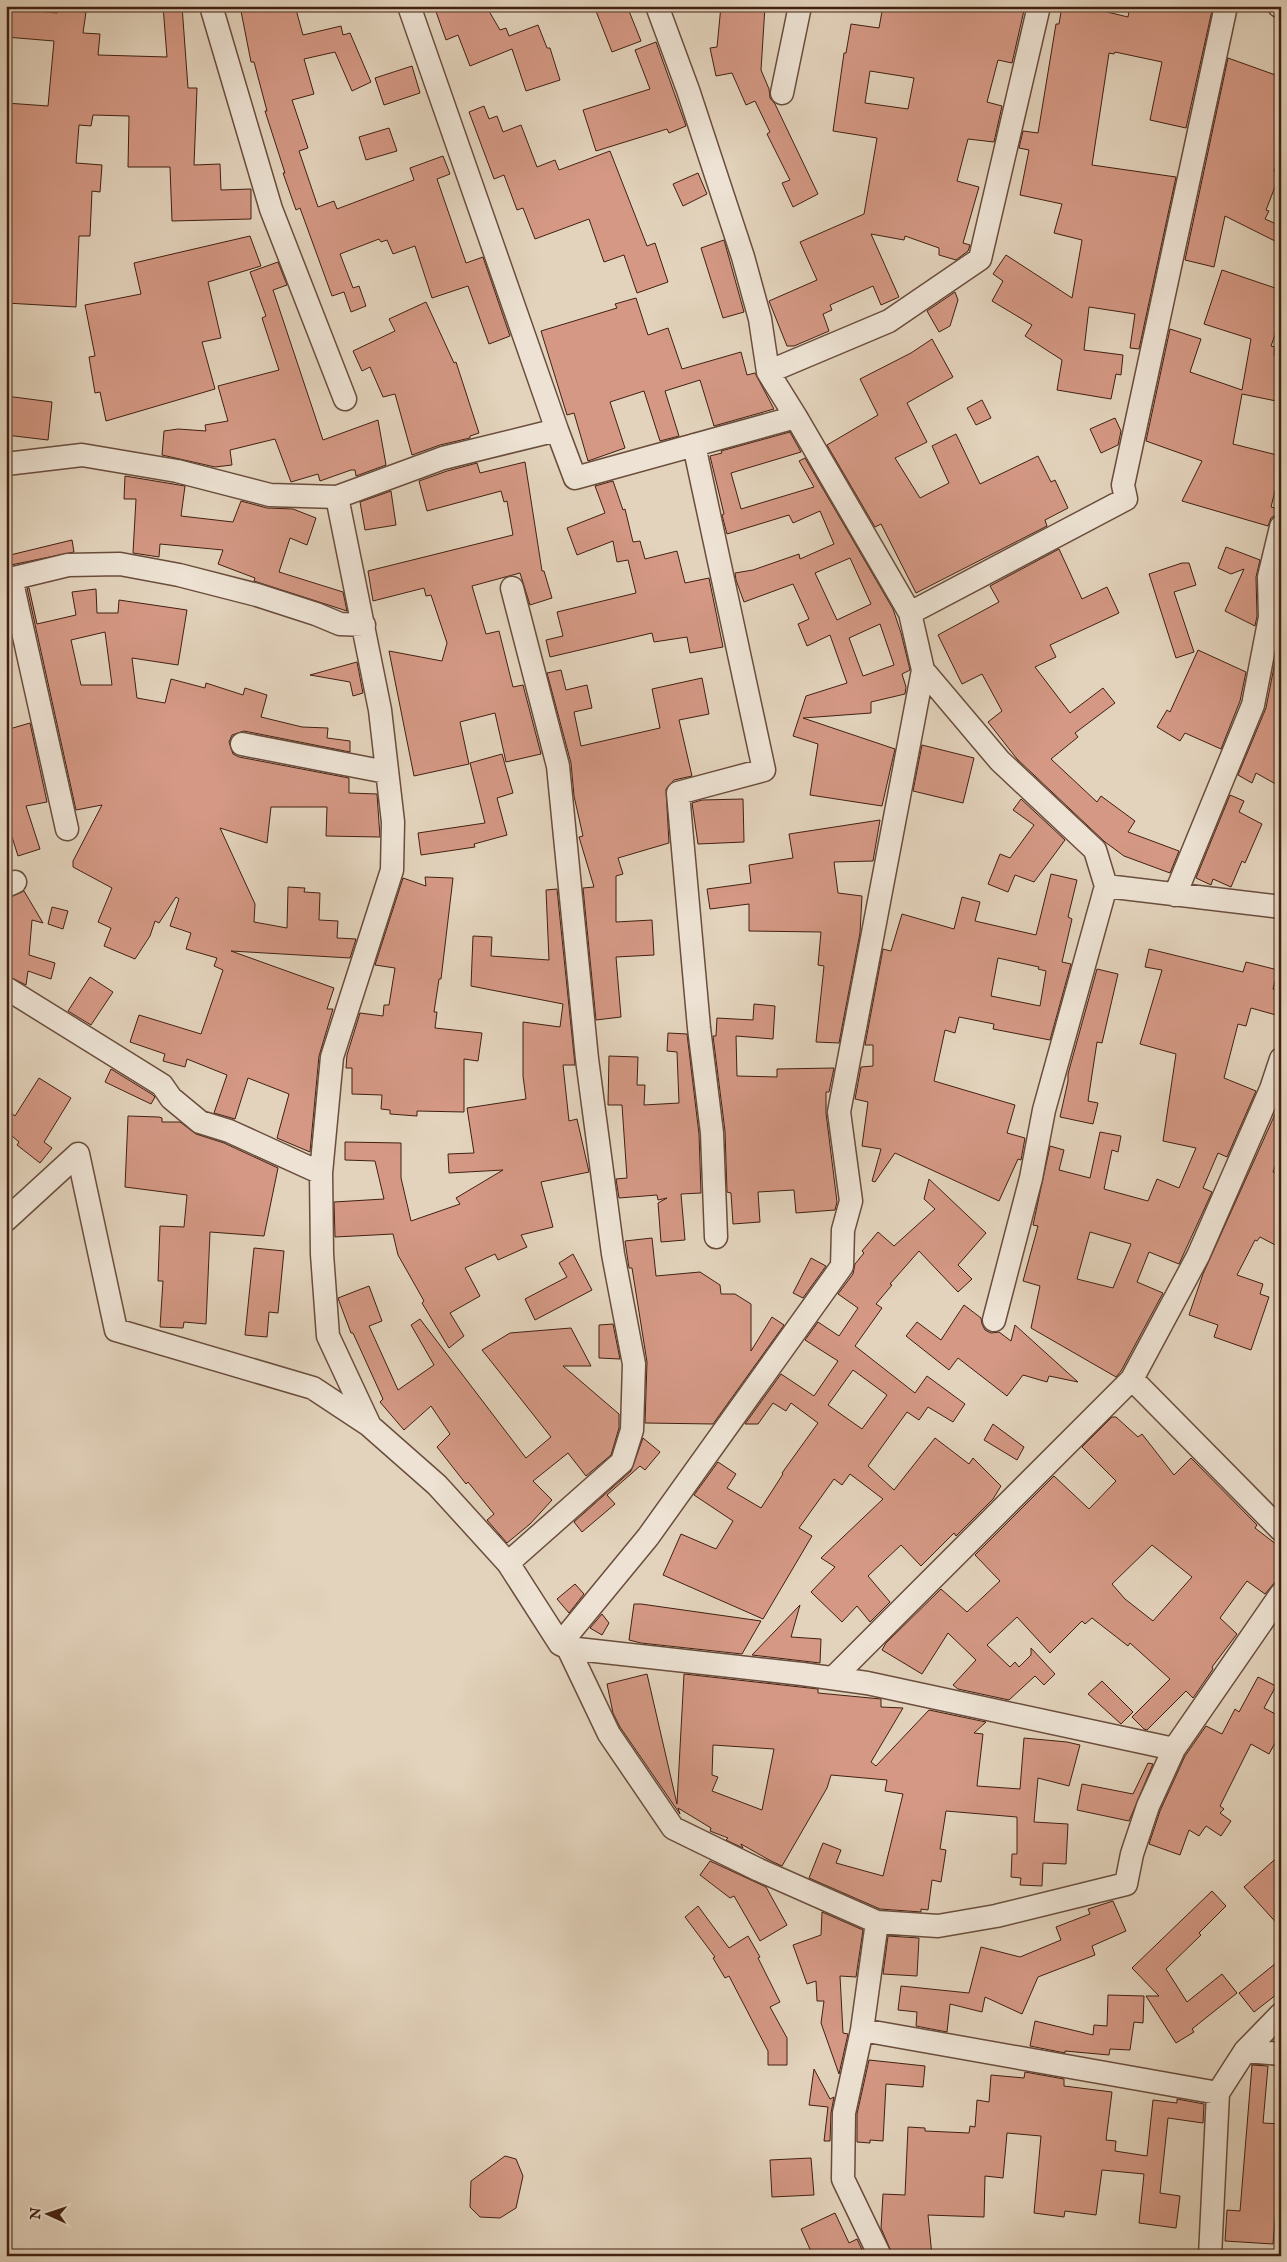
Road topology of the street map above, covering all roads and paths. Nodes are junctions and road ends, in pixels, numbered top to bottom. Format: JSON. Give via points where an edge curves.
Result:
{"nodes":[{"id":1,"x":211,"y":6,"type":"edge"},
{"id":2,"x":409,"y":6,"type":"edge"},
{"id":3,"x":657,"y":6,"type":"edge"},
{"id":4,"x":800,"y":6,"type":"edge"},
{"id":5,"x":1039,"y":6,"type":"edge"},
{"id":6,"x":1226,"y":6,"type":"edge"},
{"id":7,"x":782,"y":93,"type":"dead end"},
{"id":8,"x":768,"y":372,"type":"junction"},
{"id":9,"x":344,"y":399,"type":"dead end"},
{"id":10,"x":796,"y":417,"type":"junction"},
{"id":11,"x":557,"y":430,"type":"junction"},
{"id":12,"x":694,"y":445,"type":"junction"},
{"id":13,"x":6,"y":464,"type":"edge"},
{"id":14,"x":337,"y":497,"type":"junction"},
{"id":15,"x":1281,"y":527,"type":"edge"},
{"id":16,"x":8,"y":579,"type":"edge"},
{"id":17,"x":512,"y":588,"type":"dead end"},
{"id":18,"x":910,"y":613,"type":"junction"},
{"id":19,"x":364,"y":625,"type":"junction"},
{"id":20,"x":923,"y":670,"type":"junction"},
{"id":21,"x":242,"y":744,"type":"dead end"},
{"id":22,"x":386,"y":772,"type":"junction"},
{"id":23,"x":67,"y":829,"type":"dead end"},
{"id":24,"x":1106,"y":886,"type":"junction"},
{"id":25,"x":1176,"y":895,"type":"junction"},
{"id":26,"x":1281,"y":907,"type":"edge"},
{"id":27,"x":6,"y":988,"type":"edge"},
{"id":28,"x":1281,"y":1059,"type":"edge"},
{"id":29,"x":321,"y":1173,"type":"junction"},
{"id":30,"x":6,"y":1220,"type":"edge"},
{"id":31,"x":716,"y":1236,"type":"dead end"},
{"id":32,"x":994,"y":1320,"type":"dead end"},
{"id":33,"x":1132,"y":1379,"type":"junction"},
{"id":34,"x":370,"y":1426,"type":"junction"},
{"id":35,"x":1281,"y":1530,"type":"edge"},
{"id":36,"x":508,"y":1563,"type":"junction"},
{"id":37,"x":1281,"y":1594,"type":"edge"},
{"id":38,"x":564,"y":1646,"type":"junction"},
{"id":39,"x":833,"y":1678,"type":"junction"},
{"id":40,"x":1174,"y":1749,"type":"junction"},
{"id":41,"x":878,"y":1922,"type":"junction"},
{"id":42,"x":1281,"y":2014,"type":"edge"},
{"id":43,"x":862,"y":2030,"type":"junction"},
{"id":44,"x":1245,"y":2051,"type":"junction"},
{"id":45,"x":1281,"y":2054,"type":"edge"},
{"id":46,"x":1218,"y":2093,"type":"junction"},
{"id":47,"x":880,"y":2256,"type":"edge"},
{"id":48,"x":1210,"y":2256,"type":"edge"}],
"edges":[{"from":1,"to":9,"type":"street","via":[[270,210]]},
{"from":2,"to":11,"type":"street"},
{"from":3,"to":8,"type":"street","via":[[743,257],[760,319]]},
{"from":4,"to":7,"type":"street"},
{"from":5,"to":8,"type":"street","via":[[980,259],[889,321]]},
{"from":6,"to":18,"type":"street","via":[[1123,485],[1126,499]]},
{"from":8,"to":10,"type":"street"},
{"from":10,"to":12,"type":"street"},
{"from":10,"to":18,"type":"street"},
{"from":11,"to":12,"type":"street","via":[[575,478]]},
{"from":11,"to":14,"type":"street","via":[[443,458]]},
{"from":12,"to":31,"type":"street","via":[[764,770],[678,792],[712,1133]]},
{"from":13,"to":14,"type":"street","via":[[82,455],[177,471],[270,495]]},
{"from":14,"to":19,"type":"street"},
{"from":15,"to":25,"type":"street","via":[[1269,577],[1270,616],[1253,705]]},
{"from":16,"to":19,"type":"street","via":[[68,565],[120,564],[257,595],[340,624]]},
{"from":16,"to":23,"type":"street"},
{"from":17,"to":36,"type":"street","via":[[558,766],[587,1059],[613,1254],[634,1364],[632,1430],[622,1462]]},
{"from":18,"to":20,"type":"street"},
{"from":19,"to":22,"type":"street","via":[[380,710]]},
{"from":20,"to":24,"type":"street","via":[[1000,761],[1094,850]]},
{"from":20,"to":38,"type":"street","via":[[839,1112],[851,1201],[843,1230],[842,1266],[648,1537]]},
{"from":21,"to":22,"type":"street"},
{"from":22,"to":29,"type":"street","via":[[393,822],[392,870],[332,1057]]},
{"from":24,"to":25,"type":"street"},
{"from":24,"to":32,"type":"street","via":[[1044,1110],[1031,1178]]},
{"from":25,"to":26,"type":"street"},
{"from":27,"to":29,"type":"street","via":[[162,1085],[170,1098],[200,1122],[229,1131]]},
{"from":28,"to":33,"type":"street","via":[[1198,1256]]},
{"from":29,"to":34,"type":"street","via":[[328,1336]]},
{"from":30,"to":34,"type":"street","via":[[78,1154],[116,1330],[313,1388]]},
{"from":33,"to":35,"type":"street"},
{"from":33,"to":39,"type":"street"},
{"from":34,"to":36,"type":"street","via":[[437,1485]]},
{"from":36,"to":38,"type":"street"},
{"from":37,"to":40,"type":"street"},
{"from":38,"to":39,"type":"street"},
{"from":38,"to":41,"type":"street","via":[[609,1734],[673,1828]]},
{"from":39,"to":40,"type":"street"},
{"from":40,"to":41,"type":"street","via":[[1148,1806],[1126,1884],[996,1916],[938,1926]]},
{"from":41,"to":43,"type":"street"},
{"from":42,"to":44,"type":"street"},
{"from":43,"to":46,"type":"street"},
{"from":43,"to":47,"type":"street","via":[[844,2113],[842,2179]]},
{"from":44,"to":45,"type":"street"},
{"from":44,"to":46,"type":"street"},
{"from":46,"to":48,"type":"street"}]}
